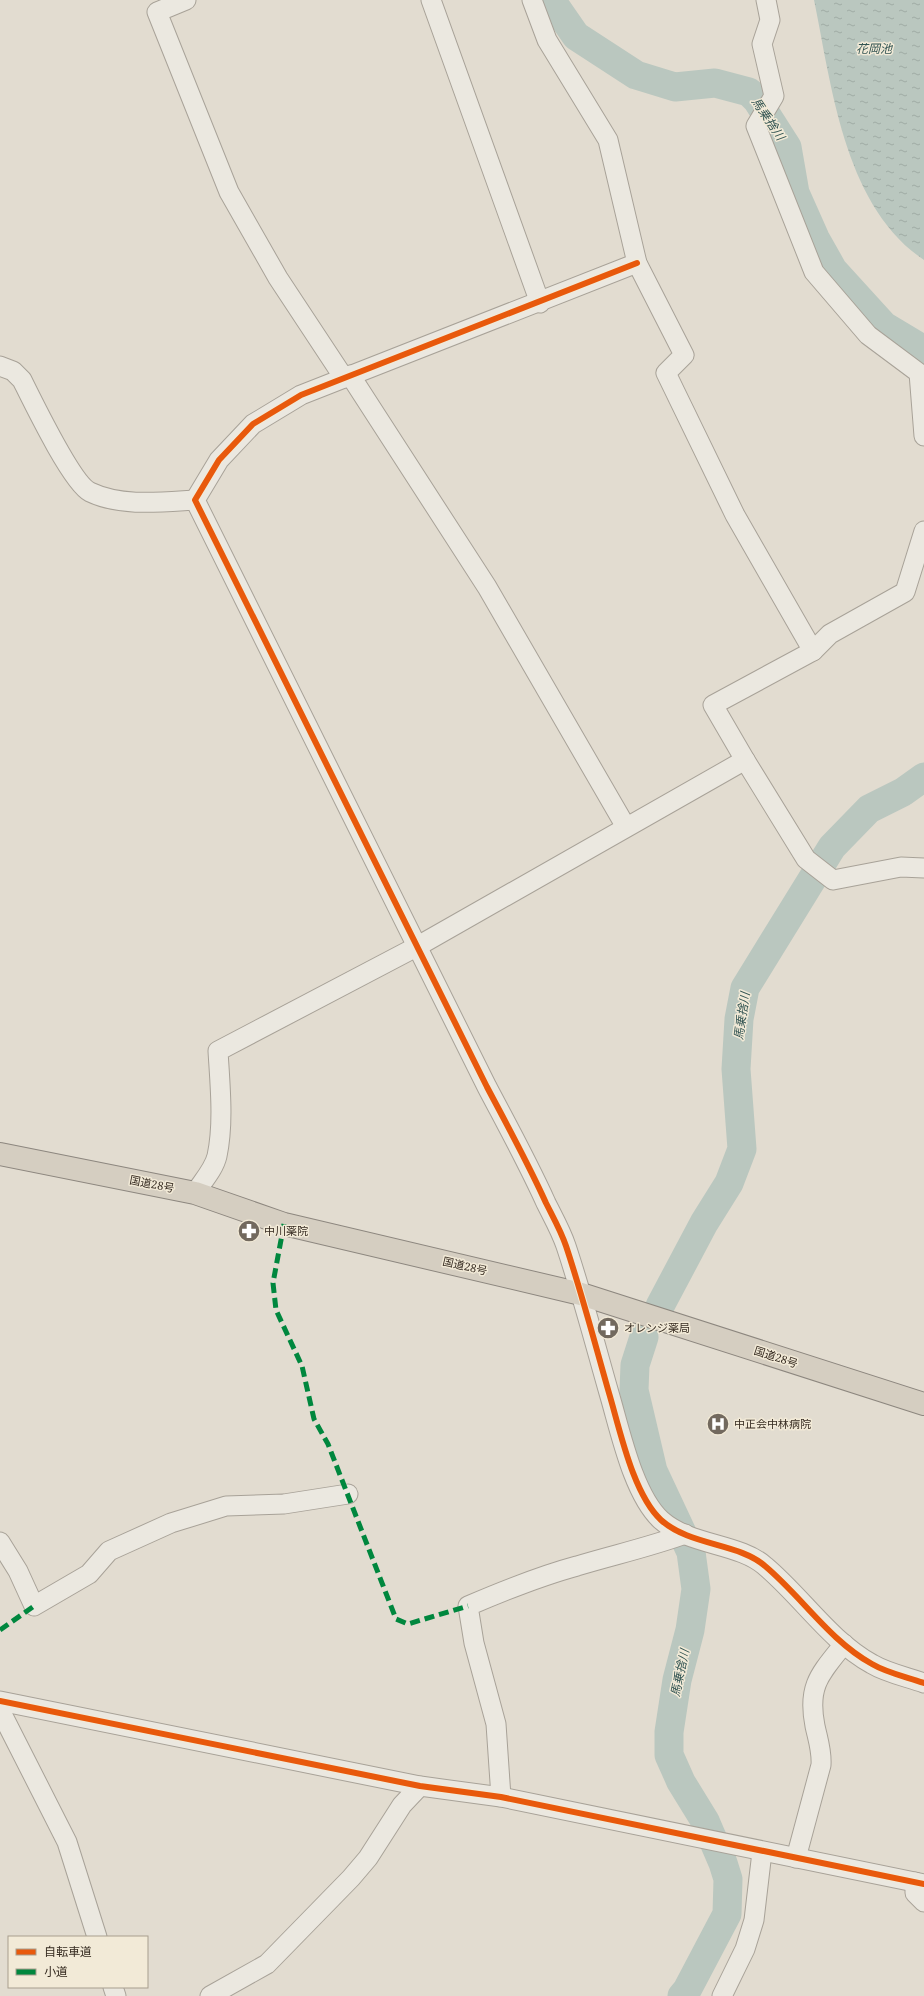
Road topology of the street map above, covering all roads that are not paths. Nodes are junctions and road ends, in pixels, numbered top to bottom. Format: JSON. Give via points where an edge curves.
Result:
{"nodes":[{"id":1,"x":186,"y":0,"type":"edge"},
{"id":2,"x":431,"y":0,"type":"edge"},
{"id":3,"x":532,"y":0,"type":"edge"},
{"id":4,"x":766,"y":0,"type":"edge"},
{"id":5,"x":637,"y":263,"type":"junction"},
{"id":6,"x":540,"y":302,"type":"junction"},
{"id":7,"x":0,"y":366,"type":"edge"},
{"id":8,"x":347,"y":377,"type":"junction"},
{"id":9,"x":924,"y":436,"type":"edge"},
{"id":10,"x":195,"y":500,"type":"junction"},
{"id":11,"x":924,"y":531,"type":"edge"},
{"id":12,"x":813,"y":651,"type":"junction"},
{"id":13,"x":745,"y":760,"type":"junction"},
{"id":14,"x":626,"y":827,"type":"junction"},
{"id":15,"x":924,"y":868,"type":"edge"},
{"id":16,"x":418,"y":946,"type":"junction"},
{"id":17,"x":0,"y":1154,"type":"edge"},
{"id":18,"x":195,"y":1193,"type":"junction"},
{"id":19,"x":581,"y":1294,"type":"junction"},
{"id":20,"x":924,"y":1404,"type":"edge"},
{"id":21,"x":348,"y":1494,"type":"dead end"},
{"id":22,"x":685,"y":1534,"type":"junction"},
{"id":23,"x":0,"y":1542,"type":"edge"},
{"id":24,"x":844,"y":1644,"type":"junction"},
{"id":25,"x":924,"y":1682,"type":"edge"},
{"id":26,"x":0,"y":1701,"type":"edge"},
{"id":27,"x":0,"y":1710,"type":"edge"},
{"id":28,"x":420,"y":1786,"type":"junction"},
{"id":29,"x":501,"y":1797,"type":"junction"},
{"id":30,"x":762,"y":1852,"type":"junction"},
{"id":31,"x":796,"y":1858,"type":"junction"},
{"id":32,"x":920,"y":1883,"type":"edge"},
{"id":33,"x":924,"y":1902,"type":"edge"},
{"id":34,"x":97,"y":1936,"type":"edge"},
{"id":35,"x":210,"y":1996,"type":"edge"},
{"id":36,"x":722,"y":1996,"type":"edge"}],
"edges":[{"from":1,"to":8,"type":"street","via":[[158,12],[229,192],[278,278]]},
{"from":2,"to":6,"type":"street"},
{"from":3,"to":5,"type":"street","via":[[547,40],[608,140]]},
{"from":4,"to":9,"type":"street","via":[[770,20],[762,44],[774,96],[756,126],[814,272],[868,335],[919,373]]},
{"from":5,"to":6,"type":"street"},
{"from":5,"to":12,"type":"street","via":[[684,355],[666,374],[735,515]]},
{"from":6,"to":8,"type":"street"},
{"from":7,"to":10,"type":"street","via":[[13,371],[22,380],[74,477],[88,491],[114,500]]},
{"from":8,"to":10,"type":"street","via":[[301,395],[253,424],[220,460]]},
{"from":8,"to":14,"type":"street","via":[[487,587]]},
{"from":10,"to":16,"type":"street"},
{"from":11,"to":12,"type":"street","via":[[905,592],[830,634]]},
{"from":12,"to":13,"type":"street","via":[[713,705]]},
{"from":13,"to":14,"type":"street"},
{"from":13,"to":15,"type":"street","via":[[806,858],[833,880],[901,867]]},
{"from":14,"to":16,"type":"street"},
{"from":16,"to":18,"type":"street","via":[[218,1051],[221,1102],[217,1156]]},
{"from":16,"to":19,"type":"street","via":[[487,1087],[528,1163],[562,1237]]},
{"from":17,"to":18,"type":"highway","name":"国道28号"},
{"from":18,"to":19,"type":"highway","name":"国道28号","via":[[284,1224]]},
{"from":19,"to":20,"type":"highway","name":"国道28号"},
{"from":19,"to":22,"type":"street","via":[[625,1448],[644,1499],[661,1520]]},
{"from":21,"to":23,"type":"street","via":[[284,1504],[226,1506],[171,1523],[109,1551],[89,1574],[34,1606],[18,1571]]},
{"from":22,"to":24,"type":"street","via":[[761,1562],[786,1583]]},
{"from":22,"to":29,"type":"street","via":[[659,1544],[575,1566],[468,1606],[474,1643],[496,1724]]},
{"from":24,"to":25,"type":"street","via":[[873,1665]]},
{"from":24,"to":31,"type":"street","via":[[822,1671],[813,1690],[811,1708],[822,1752],[821,1765]]},
{"from":26,"to":28,"type":"street"},
{"from":27,"to":34,"type":"street","via":[[67,1842]]},
{"from":28,"to":29,"type":"street"},
{"from":28,"to":35,"type":"street","via":[[402,1805],[368,1858],[351,1878],[267,1964]]},
{"from":29,"to":30,"type":"street"},
{"from":30,"to":31,"type":"street"},
{"from":30,"to":36,"type":"street","via":[[754,1920],[742,1956]]},
{"from":31,"to":32,"type":"street"},
{"from":32,"to":33,"type":"street","via":[[915,1893]]}]}
